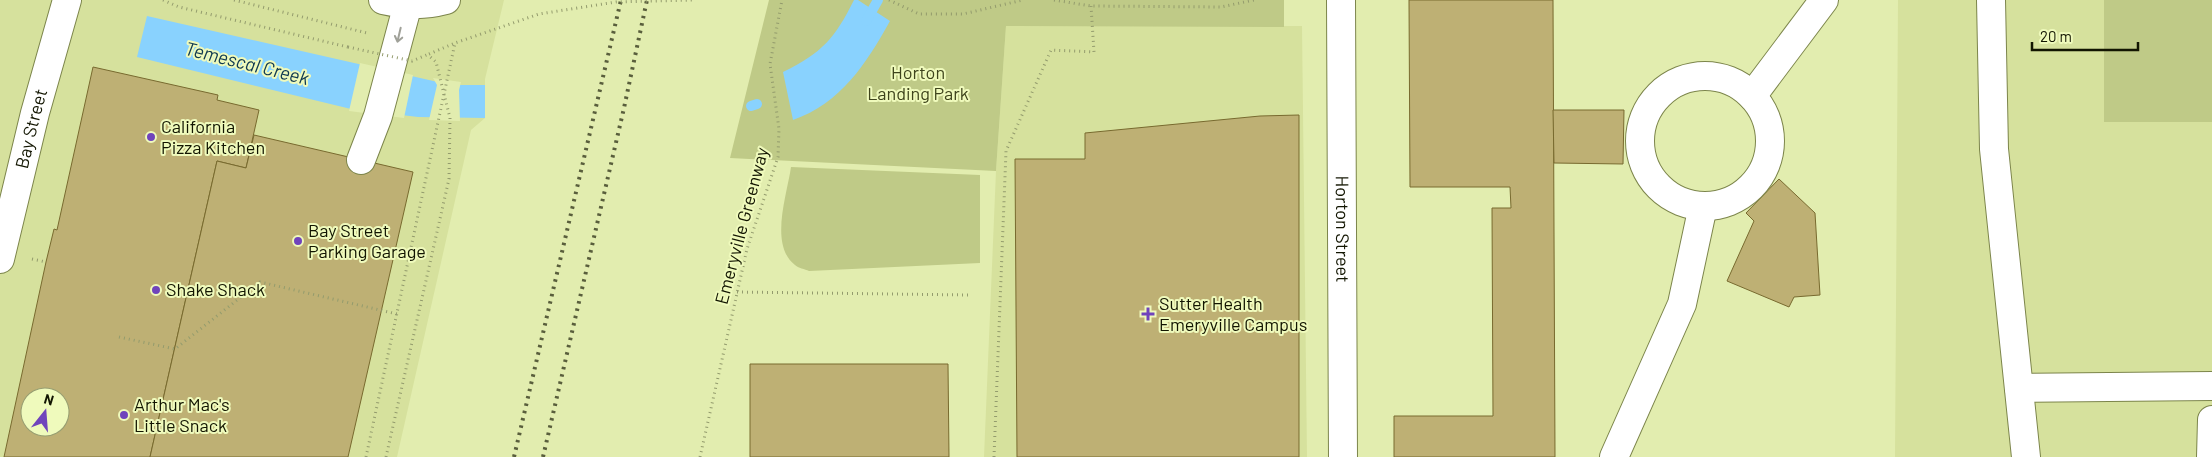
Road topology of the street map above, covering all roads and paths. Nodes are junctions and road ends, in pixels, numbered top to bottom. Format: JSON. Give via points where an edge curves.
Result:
{"nodes":[{"id":1,"x":67,"y":0,"type":"edge"},
{"id":2,"x":163,"y":0,"type":"edge"},
{"id":3,"x":234,"y":0,"type":"edge"},
{"id":4,"x":446,"y":0,"type":"edge"},
{"id":5,"x":694,"y":0,"type":"edge"},
{"id":6,"x":782,"y":0,"type":"edge"},
{"id":7,"x":889,"y":0,"type":"edge"},
{"id":8,"x":1023,"y":0,"type":"edge"},
{"id":9,"x":1054,"y":0,"type":"edge"},
{"id":10,"x":1254,"y":0,"type":"edge"},
{"id":11,"x":1341,"y":0,"type":"edge"},
{"id":12,"x":1824,"y":0,"type":"edge"},
{"id":13,"x":1991,"y":0,"type":"edge"},
{"id":14,"x":400,"y":2,"type":"edge"},
{"id":15,"x":1091,"y":6,"type":"junction"},
{"id":16,"x":398,"y":40,"type":"junction"},
{"id":17,"x":455,"y":43,"type":"junction"},
{"id":18,"x":1752,"y":96,"type":"junction"},
{"id":19,"x":362,"y":160,"type":"dead end"},
{"id":20,"x":1703,"y":206,"type":"junction"},
{"id":21,"x":0,"y":259,"type":"edge"},
{"id":22,"x":737,"y":292,"type":"junction"},
{"id":23,"x":969,"y":294,"type":"dead end"},
{"id":24,"x":382,"y":310,"type":"dead end"},
{"id":25,"x":396,"y":314,"type":"junction"},
{"id":26,"x":119,"y":336,"type":"dead end"},
{"id":27,"x":2212,"y":386,"type":"edge"},
{"id":28,"x":2019,"y":388,"type":"junction"},
{"id":29,"x":2212,"y":420,"type":"edge"},
{"id":30,"x":366,"y":457,"type":"edge"},
{"id":31,"x":386,"y":457,"type":"edge"},
{"id":32,"x":700,"y":457,"type":"edge"},
{"id":33,"x":994,"y":457,"type":"edge"},
{"id":34,"x":1343,"y":457,"type":"edge"},
{"id":35,"x":1614,"y":457,"type":"edge"},
{"id":36,"x":2026,"y":457,"type":"edge"},
{"id":37,"x":2211,"y":457,"type":"edge"}],
"edges":[{"from":1,"to":21,"type":"street","name":"Bay Street","via":[[35,113]]},
{"from":2,"to":17,"type":"path","bridge":true,"via":[[179,7],[412,61]]},
{"from":3,"to":16,"type":"path"},
{"from":4,"to":14,"type":"street","via":[[423,6]]},
{"from":5,"to":17,"type":"path","bridge":true,"via":[[616,2],[539,14]]},
{"from":6,"to":22,"type":"path","name":"Emeryville Greenway","via":[[770,64],[779,129],[778,157],[746,249]]},
{"from":7,"to":8,"type":"path","via":[[919,14],[964,14]]},
{"from":9,"to":15,"type":"path"},
{"from":10,"to":15,"type":"path","via":[[1221,7]]},
{"from":11,"to":34,"type":"street","name":"Horton Street"},
{"from":12,"to":18,"type":"street"},
{"from":13,"to":28,"type":"street","via":[[1994,149]]},
{"from":14,"to":16,"type":"street","one_way":true},
{"from":15,"to":33,"type":"path","via":[[1094,52],[1051,50],[1006,151]]},
{"from":16,"to":19,"type":"street","via":[[378,116]]},
{"from":16,"to":31,"type":"path","bridge":true,"via":[[415,44],[436,62],[450,118],[449,179]]},
{"from":17,"to":25,"type":"path","bridge":true},
{"from":18,"to":20,"type":"street","via":[[1766,117],[1770,142],[1765,167],[1751,188],[1729,202]]},
{"from":18,"to":20,"type":"street","via":[[1731,80],[1706,75],[1681,79],[1659,94],[1644,114],[1639,139],[1643,165],[1657,186],[1678,200]]},
{"from":20,"to":35,"type":"street","via":[[1682,304]]},
{"from":22,"to":23,"type":"path"},
{"from":22,"to":32,"type":"path","name":"Emeryville Greenway"},
{"from":24,"to":25,"type":"path"},
{"from":25,"to":26,"type":"path","via":[[260,282],[175,349]]},
{"from":25,"to":30,"type":"path","bridge":true},
{"from":27,"to":28,"type":"street"},
{"from":28,"to":36,"type":"street"},
{"from":29,"to":37,"type":"street"}]}
